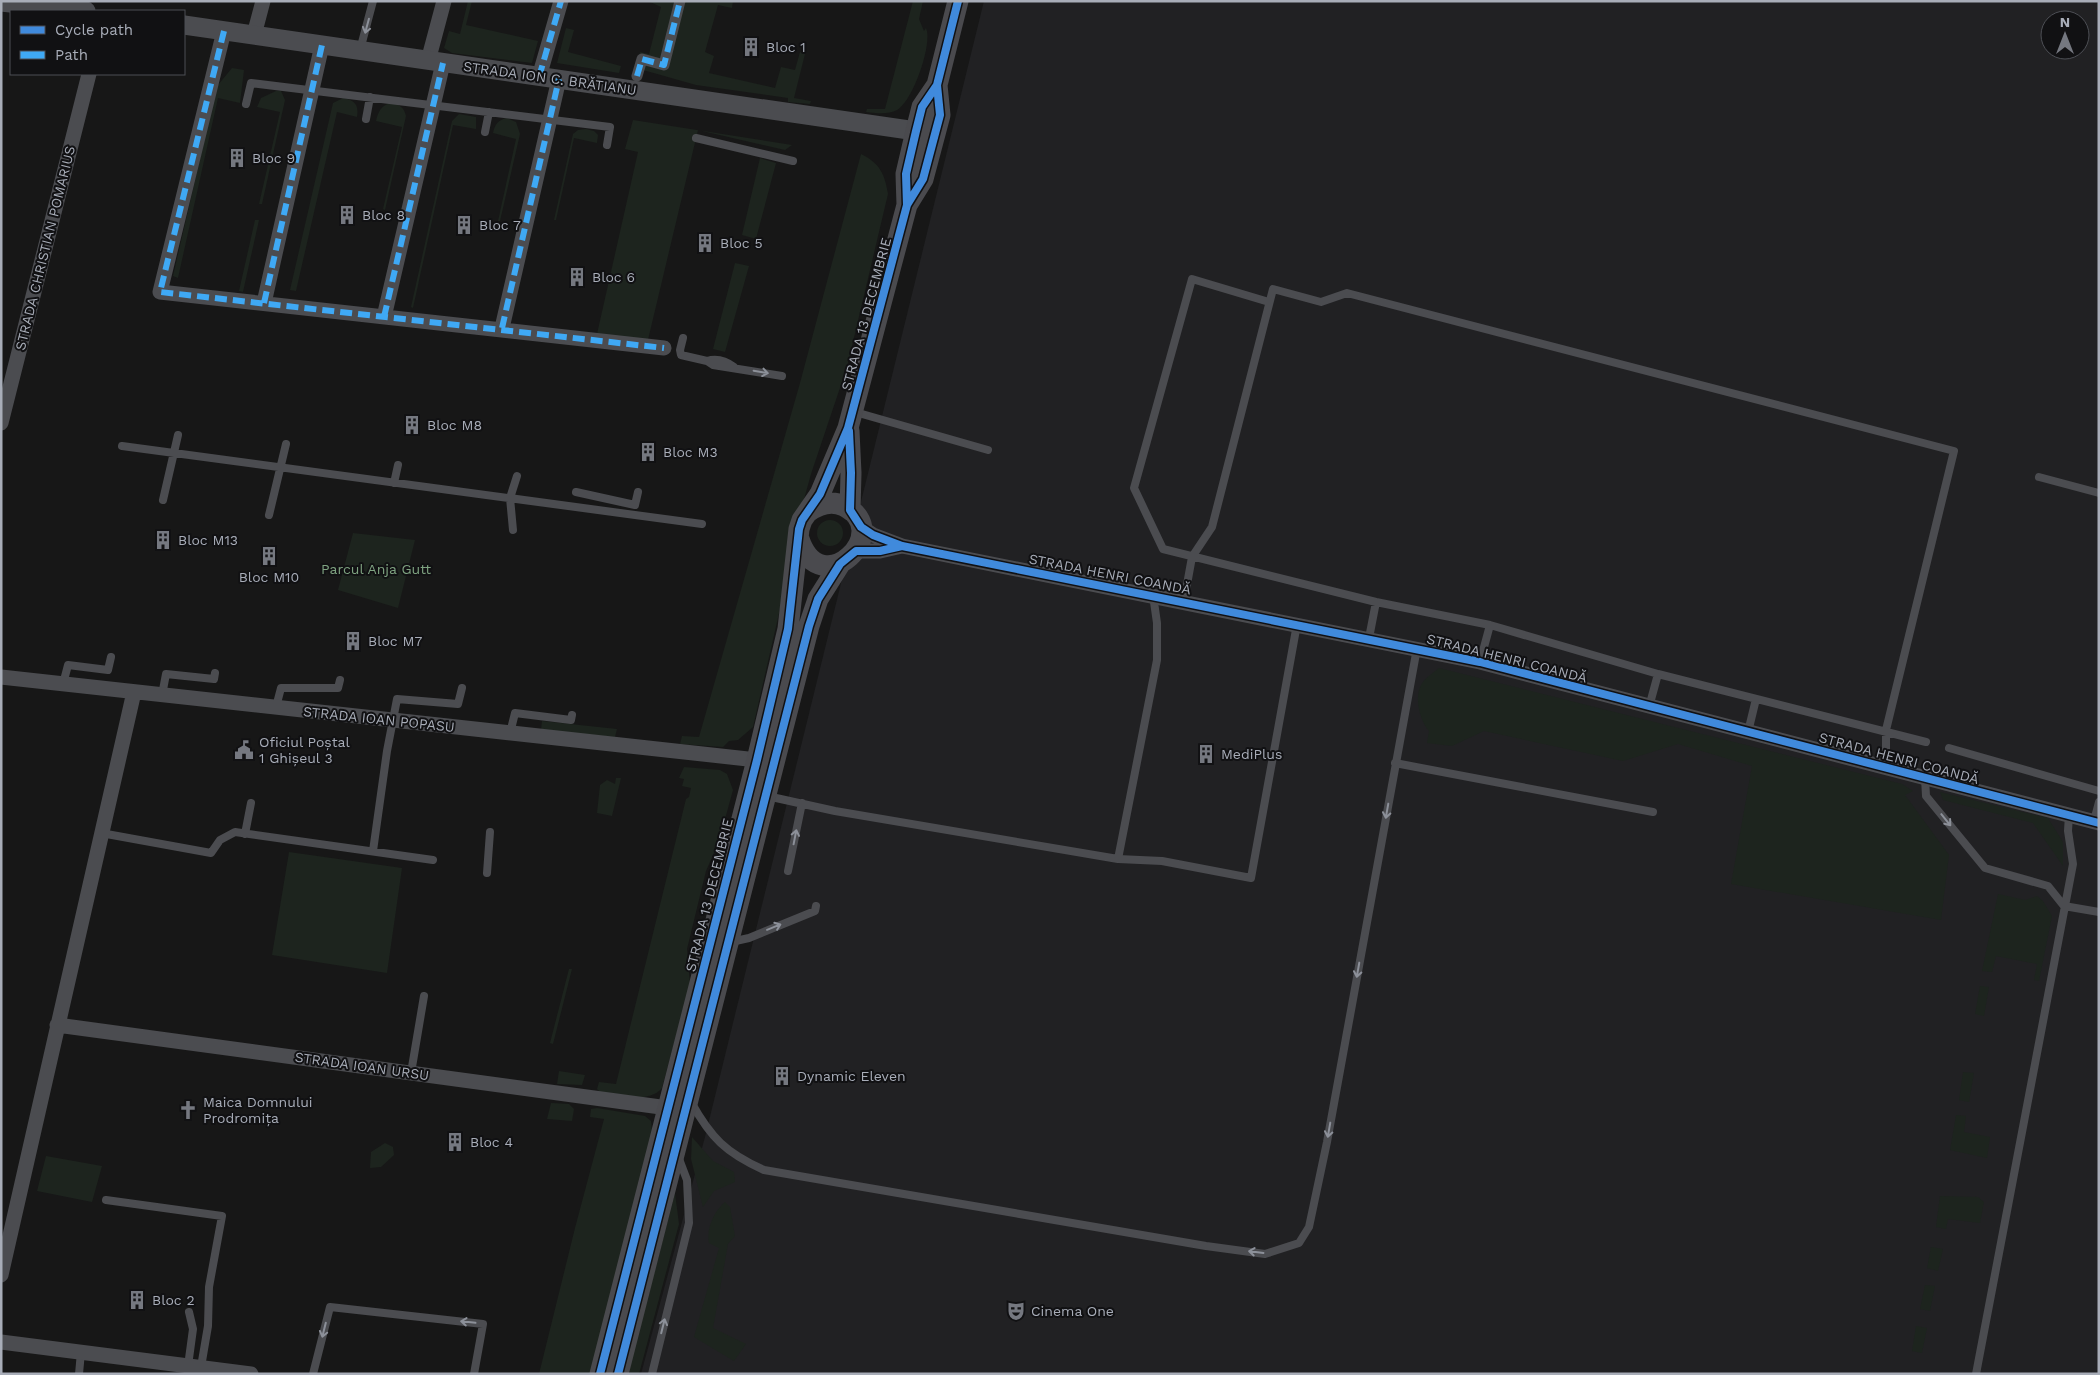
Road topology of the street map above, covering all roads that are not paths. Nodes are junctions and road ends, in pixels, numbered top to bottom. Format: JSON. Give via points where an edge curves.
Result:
{"nodes":[{"id":1,"x":263,"y":1,"type":"edge"},
{"id":2,"x":373,"y":1,"type":"edge"},
{"id":3,"x":444,"y":1,"type":"edge"},
{"id":4,"x":561,"y":1,"type":"edge"},
{"id":5,"x":680,"y":1,"type":"edge"},
{"id":6,"x":958,"y":1,"type":"edge"},
{"id":7,"x":1,"y":2,"type":"edge"},
{"id":8,"x":67,"y":5,"type":"edge"},
{"id":9,"x":83,"y":10,"type":"edge"},
{"id":10,"x":185,"y":25,"type":"edge"},
{"id":11,"x":224,"y":31,"type":"junction"},
{"id":12,"x":254,"y":35,"type":"junction"},
{"id":13,"x":322,"y":45,"type":"junction"},
{"id":14,"x":360,"y":51,"type":"junction"},
{"id":15,"x":435,"y":62,"type":"junction"},
{"id":16,"x":89,"y":75,"type":"edge"},
{"id":17,"x":637,"y":76,"type":"dead end"},
{"id":18,"x":540,"y":77,"type":"junction"},
{"id":19,"x":559,"y":80,"type":"junction"},
{"id":20,"x":938,"y":84,"type":"junction"},
{"id":21,"x":312,"y":90,"type":"junction"},
{"id":22,"x":370,"y":97,"type":"junction"},
{"id":23,"x":246,"y":104,"type":"dead end"},
{"id":24,"x":433,"y":105,"type":"junction"},
{"id":25,"x":489,"y":112,"type":"junction"},
{"id":26,"x":366,"y":119,"type":"dead end"},
{"id":27,"x":550,"y":119,"type":"junction"},
{"id":28,"x":916,"y":131,"type":"junction"},
{"id":29,"x":485,"y":132,"type":"dead end"},
{"id":30,"x":696,"y":138,"type":"dead end"},
{"id":31,"x":607,"y":145,"type":"dead end"},
{"id":32,"x":793,"y":161,"type":"dead end"},
{"id":33,"x":907,"y":205,"type":"junction"},
{"id":34,"x":1269,"y":302,"type":"junction"},
{"id":35,"x":264,"y":303,"type":"junction"},
{"id":36,"x":384,"y":316,"type":"junction"},
{"id":37,"x":502,"y":328,"type":"junction"},
{"id":38,"x":683,"y":338,"type":"dead end"},
{"id":39,"x":664,"y":348,"type":"dead end"},
{"id":40,"x":782,"y":376,"type":"dead end"},
{"id":41,"x":851,"y":420,"type":"junction"},
{"id":42,"x":1,"y":423,"type":"edge"},
{"id":43,"x":178,"y":435,"type":"dead end"},
{"id":44,"x":286,"y":444,"type":"dead end"},
{"id":45,"x":122,"y":446,"type":"dead end"},
{"id":46,"x":988,"y":450,"type":"dead end"},
{"id":47,"x":173,"y":453,"type":"junction"},
{"id":48,"x":398,"y":465,"type":"dead end"},
{"id":49,"x":280,"y":467,"type":"junction"},
{"id":50,"x":517,"y":476,"type":"dead end"},
{"id":51,"x":2039,"y":478,"type":"dead end"},
{"id":52,"x":394,"y":483,"type":"junction"},
{"id":53,"x":576,"y":492,"type":"dead end"},
{"id":54,"x":638,"y":492,"type":"dead end"},
{"id":55,"x":2099,"y":493,"type":"edge"},
{"id":56,"x":510,"y":498,"type":"junction"},
{"id":57,"x":163,"y":500,"type":"dead end"},
{"id":58,"x":808,"y":512,"type":"junction"},
{"id":59,"x":269,"y":515,"type":"dead end"},
{"id":60,"x":855,"y":519,"type":"junction"},
{"id":61,"x":702,"y":524,"type":"dead end"},
{"id":62,"x":513,"y":530,"type":"dead end"},
{"id":63,"x":799,"y":539,"type":"junction"},
{"id":64,"x":902,"y":546,"type":"junction"},
{"id":65,"x":856,"y":551,"type":"junction"},
{"id":66,"x":1192,"y":557,"type":"junction"},
{"id":67,"x":840,"y":564,"type":"junction"},
{"id":68,"x":1153,"y":595,"type":"junction"},
{"id":69,"x":1184,"y":601,"type":"junction"},
{"id":70,"x":1376,"y":602,"type":"junction"},
{"id":71,"x":1297,"y":624,"type":"junction"},
{"id":72,"x":1490,"y":625,"type":"junction"},
{"id":73,"x":1369,"y":638,"type":"junction"},
{"id":74,"x":1416,"y":648,"type":"junction"},
{"id":75,"x":111,"y":657,"type":"dead end"},
{"id":76,"x":1480,"y":662,"type":"junction"},
{"id":77,"x":216,"y":673,"type":"dead end"},
{"id":78,"x":1658,"y":674,"type":"junction"},
{"id":79,"x":1,"y":677,"type":"edge"},
{"id":80,"x":340,"y":680,"type":"dead end"},
{"id":81,"x":63,"y":684,"type":"junction"},
{"id":82,"x":462,"y":688,"type":"dead end"},
{"id":83,"x":134,"y":692,"type":"junction"},
{"id":84,"x":162,"y":695,"type":"junction"},
{"id":85,"x":1756,"y":699,"type":"junction"},
{"id":86,"x":276,"y":707,"type":"junction"},
{"id":87,"x":1649,"y":707,"type":"junction"},
{"id":88,"x":572,"y":715,"type":"dead end"},
{"id":89,"x":393,"y":720,"type":"junction"},
{"id":90,"x":1886,"y":730,"type":"junction"},
{"id":91,"x":1748,"y":732,"type":"junction"},
{"id":92,"x":510,"y":733,"type":"junction"},
{"id":93,"x":1926,"y":742,"type":"dead end"},
{"id":94,"x":1949,"y":748,"type":"dead end"},
{"id":95,"x":757,"y":760,"type":"junction"},
{"id":96,"x":1395,"y":762,"type":"junction"},
{"id":97,"x":1884,"y":766,"type":"junction"},
{"id":98,"x":1925,"y":778,"type":"junction"},
{"id":99,"x":2099,"y":791,"type":"edge"},
{"id":100,"x":766,"y":796,"type":"junction"},
{"id":101,"x":2099,"y":802,"type":"edge"},
{"id":102,"x":250,"y":803,"type":"dead end"},
{"id":103,"x":802,"y":803,"type":"junction"},
{"id":104,"x":1653,"y":812,"type":"dead end"},
{"id":105,"x":2068,"y":815,"type":"junction"},
{"id":106,"x":2096,"y":822,"type":"edge"},
{"id":107,"x":490,"y":832,"type":"dead end"},
{"id":108,"x":101,"y":833,"type":"junction"},
{"id":109,"x":245,"y":834,"type":"junction"},
{"id":110,"x":374,"y":851,"type":"junction"},
{"id":111,"x":1118,"y":859,"type":"junction"},
{"id":112,"x":433,"y":860,"type":"dead end"},
{"id":113,"x":788,"y":871,"type":"dead end"},
{"id":114,"x":487,"y":874,"type":"dead end"},
{"id":115,"x":816,"y":906,"type":"dead end"},
{"id":116,"x":2064,"y":906,"type":"junction"},
{"id":117,"x":2099,"y":912,"type":"edge"},
{"id":118,"x":729,"y":942,"type":"junction"},
{"id":119,"x":424,"y":996,"type":"dead end"},
{"id":120,"x":57,"y":1025,"type":"junction"},
{"id":121,"x":411,"y":1073,"type":"junction"},
{"id":122,"x":689,"y":1098,"type":"junction"},
{"id":123,"x":668,"y":1108,"type":"junction"},
{"id":124,"x":676,"y":1151,"type":"junction"},
{"id":125,"x":106,"y":1200,"type":"dead end"},
{"id":126,"x":1,"y":1275,"type":"edge"},
{"id":127,"x":189,"y":1312,"type":"dead end"},
{"id":128,"x":1,"y":1342,"type":"edge"},
{"id":129,"x":81,"y":1352,"type":"junction"},
{"id":130,"x":193,"y":1368,"type":"edge"},
{"id":131,"x":79,"y":1374,"type":"edge"},
{"id":132,"x":251,"y":1374,"type":"edge"},
{"id":133,"x":313,"y":1374,"type":"edge"},
{"id":134,"x":474,"y":1374,"type":"edge"},
{"id":135,"x":600,"y":1374,"type":"edge"},
{"id":136,"x":618,"y":1374,"type":"edge"},
{"id":137,"x":652,"y":1374,"type":"edge"},
{"id":138,"x":1976,"y":1374,"type":"edge"}],
"edges":[{"from":1,"to":12,"type":"street"},
{"from":2,"to":14,"type":"lane","one_way":true},
{"from":3,"to":15,"type":"street"},
{"from":4,"to":18,"type":"street"},
{"from":5,"to":17,"type":"street","via":[[664,65],[642,59]]},
{"from":6,"to":20,"type":"main road","name":"STRADA 13 DECEMBRIE"},
{"from":7,"to":8,"type":"street"},
{"from":8,"to":9,"type":"street"},
{"from":10,"to":11,"type":"street","name":"STRADA ION C. BRĂTIANU"},
{"from":11,"to":12,"type":"street","name":"STRADA ION C. BRĂTIANU"},
{"from":11,"to":35,"type":"street","via":[[160,292]]},
{"from":12,"to":13,"type":"street","name":"STRADA ION C. BRĂTIANU"},
{"from":13,"to":14,"type":"street","name":"STRADA ION C. BRĂTIANU"},
{"from":13,"to":21,"type":"street"},
{"from":14,"to":15,"type":"street","name":"STRADA ION C. BRĂTIANU"},
{"from":15,"to":18,"type":"street","name":"STRADA ION C. BRĂTIANU"},
{"from":15,"to":24,"type":"street"},
{"from":16,"to":42,"type":"street","name":"STRADA CHRISTIAN POMARIUS"},
{"from":18,"to":19,"type":"street","name":"STRADA ION C. BRĂTIANU"},
{"from":19,"to":27,"type":"street"},
{"from":19,"to":28,"type":"street","name":"STRADA ION C. BRĂTIANU"},
{"from":20,"to":28,"type":"main road","name":"STRADA 13 DECEMBRIE","via":[[922,107]]},
{"from":20,"to":33,"type":"main road","name":"STRADA 13 DECEMBRIE","via":[[940,115],[923,179]]},
{"from":21,"to":22,"type":"lane"},
{"from":21,"to":23,"type":"lane","via":[[251,83]]},
{"from":21,"to":35,"type":"street"},
{"from":22,"to":24,"type":"lane"},
{"from":22,"to":26,"type":"lane"},
{"from":24,"to":25,"type":"lane"},
{"from":24,"to":36,"type":"street"},
{"from":25,"to":27,"type":"lane"},
{"from":25,"to":29,"type":"lane"},
{"from":27,"to":31,"type":"lane","via":[[610,127]]},
{"from":27,"to":37,"type":"street"},
{"from":28,"to":33,"type":"main road","name":"STRADA 13 DECEMBRIE","via":[[906,174]]},
{"from":30,"to":32,"type":"lane"},
{"from":33,"to":41,"type":"main road","name":"STRADA 13 DECEMBRIE"},
{"from":34,"to":66,"type":"lane","via":[[1212,527]]},
{"from":34,"to":66,"type":"lane","via":[[1192,279],[1134,488],[1163,549]]},
{"from":34,"to":90,"type":"lane","via":[[1273,289],[1321,302],[1347,293],[1954,451]]},
{"from":35,"to":36,"type":"street"},
{"from":36,"to":37,"type":"street"},
{"from":37,"to":39,"type":"street"},
{"from":38,"to":40,"type":"lane","one_way":true,"via":[[681,355],[713,365]]},
{"from":41,"to":46,"type":"lane"},
{"from":41,"to":58,"type":"main road","name":"STRADA 13 DECEMBRIE","via":[[820,494]]},
{"from":41,"to":60,"type":"main road","name":"STRADA 13 DECEMBRIE"},
{"from":43,"to":47,"type":"lane"},
{"from":44,"to":49,"type":"lane"},
{"from":45,"to":47,"type":"lane"},
{"from":47,"to":49,"type":"lane"},
{"from":47,"to":57,"type":"lane"},
{"from":48,"to":52,"type":"lane"},
{"from":49,"to":52,"type":"lane"},
{"from":49,"to":59,"type":"lane"},
{"from":50,"to":56,"type":"lane"},
{"from":51,"to":55,"type":"lane"},
{"from":52,"to":56,"type":"lane"},
{"from":53,"to":54,"type":"lane","via":[[635,505]]},
{"from":56,"to":61,"type":"lane"},
{"from":56,"to":62,"type":"lane"},
{"from":58,"to":60,"type":"main road","via":[[816,506],[830,503]]},
{"from":58,"to":63,"type":"main road","name":"STRADA 13 DECEMBRIE","via":[[802,520]]},
{"from":60,"to":64,"type":"street","name":"STRADA HENRI COANDĂ","via":[[872,535]]},
{"from":60,"to":65,"type":"main road","name":"STRADA 13 DECEMBRIE","via":[[861,535]]},
{"from":63,"to":67,"type":"main road","via":[[802,548],[814,561]]},
{"from":63,"to":95,"type":"main road","name":"STRADA 13 DECEMBRIE","via":[[788,629]]},
{"from":64,"to":65,"type":"street","name":"STRADA HENRI COANDĂ","via":[[880,551]]},
{"from":64,"to":68,"type":"street","name":"STRADA HENRI COANDĂ"},
{"from":65,"to":67,"type":"main road"},
{"from":66,"to":69,"type":"lane"},
{"from":66,"to":70,"type":"lane"},
{"from":67,"to":100,"type":"main road","via":[[818,599],[809,626]]},
{"from":68,"to":69,"type":"street","name":"STRADA HENRI COANDĂ"},
{"from":68,"to":111,"type":"lane","via":[[1157,660]]},
{"from":69,"to":71,"type":"street","name":"STRADA HENRI COANDĂ"},
{"from":70,"to":72,"type":"lane"},
{"from":70,"to":73,"type":"lane"},
{"from":71,"to":73,"type":"street","name":"STRADA HENRI COANDĂ"},
{"from":71,"to":111,"type":"lane","via":[[1250,878],[1162,862]]},
{"from":72,"to":76,"type":"lane"},
{"from":72,"to":78,"type":"lane"},
{"from":73,"to":74,"type":"street","name":"STRADA HENRI COANDĂ"},
{"from":74,"to":76,"type":"street","name":"STRADA HENRI COANDĂ"},
{"from":74,"to":96,"type":"lane"},
{"from":75,"to":81,"type":"lane","via":[[108,670],[68,665]]},
{"from":76,"to":87,"type":"street","name":"STRADA HENRI COANDĂ"},
{"from":77,"to":84,"type":"lane","via":[[214,679],[166,674]]},
{"from":78,"to":85,"type":"lane"},
{"from":78,"to":87,"type":"lane"},
{"from":79,"to":81,"type":"street","name":"STRADA IOAN POPASU"},
{"from":80,"to":86,"type":"lane","via":[[338,688],[281,688]]},
{"from":81,"to":83,"type":"street","name":"STRADA IOAN POPASU"},
{"from":82,"to":89,"type":"lane","via":[[458,704],[397,699]]},
{"from":83,"to":84,"type":"street","name":"STRADA IOAN POPASU"},
{"from":83,"to":108,"type":"street"},
{"from":84,"to":86,"type":"street","name":"STRADA IOAN POPASU"},
{"from":85,"to":90,"type":"lane"},
{"from":85,"to":91,"type":"lane"},
{"from":86,"to":89,"type":"street","name":"STRADA IOAN POPASU"},
{"from":87,"to":91,"type":"street","name":"STRADA HENRI COANDĂ"},
{"from":88,"to":92,"type":"lane","via":[[571,720],[515,713]]},
{"from":89,"to":92,"type":"street","name":"STRADA IOAN POPASU"},
{"from":89,"to":110,"type":"lane"},
{"from":90,"to":93,"type":"lane"},
{"from":90,"to":97,"type":"lane"},
{"from":91,"to":97,"type":"street","name":"STRADA HENRI COANDĂ"},
{"from":92,"to":95,"type":"street","name":"STRADA IOAN POPASU"},
{"from":94,"to":99,"type":"lane"},
{"from":95,"to":123,"type":"main road","name":"STRADA 13 DECEMBRIE"},
{"from":96,"to":104,"type":"lane"},
{"from":96,"to":122,"type":"lane","one_way":true,"via":[[1327,1142],[1309,1226],[1299,1243],[1265,1254],[1206,1246],[764,1170],[734,1155],[709,1132]]},
{"from":97,"to":98,"type":"street","name":"STRADA HENRI COANDĂ"},
{"from":98,"to":105,"type":"street","name":"STRADA HENRI COANDĂ"},
{"from":98,"to":116,"type":"lane","one_way":true,"via":[[1926,796],[1985,868],[2048,886]]},
{"from":100,"to":103,"type":"lane"},
{"from":100,"to":118,"type":"main road"},
{"from":101,"to":106,"type":"lane"},
{"from":102,"to":109,"type":"lane"},
{"from":103,"to":111,"type":"lane"},
{"from":113,"to":103,"type":"lane","one_way":true},
{"from":105,"to":106,"type":"street","name":"STRADA HENRI COANDĂ"},
{"from":105,"to":116,"type":"lane","via":[[2073,864]]},
{"from":107,"to":114,"type":"lane"},
{"from":108,"to":109,"type":"lane","via":[[211,853],[229,834]]},
{"from":108,"to":120,"type":"street"},
{"from":109,"to":110,"type":"lane"},
{"from":110,"to":112,"type":"lane"},
{"from":118,"to":115,"type":"lane","one_way":true,"via":[[749,938],[815,911]]},
{"from":116,"to":117,"type":"lane"},
{"from":116,"to":138,"type":"lane"},
{"from":118,"to":122,"type":"main road"},
{"from":119,"to":121,"type":"lane"},
{"from":120,"to":121,"type":"street","name":"STRADA IOAN URSU"},
{"from":120,"to":126,"type":"street"},
{"from":121,"to":123,"type":"street","name":"STRADA IOAN URSU"},
{"from":122,"to":124,"type":"main road"},
{"from":123,"to":135,"type":"main road","name":"STRADA 13 DECEMBRIE"},
{"from":124,"to":136,"type":"main road"},
{"from":137,"to":124,"type":"lane","one_way":true,"via":[[689,1223],[687,1180]]},
{"from":125,"to":130,"type":"lane","via":[[222,1216],[209,1287],[208,1326]]},
{"from":127,"to":130,"type":"lane","via":[[193,1329]]},
{"from":128,"to":129,"type":"street"},
{"from":129,"to":130,"type":"street"},
{"from":129,"to":131,"type":"lane"},
{"from":130,"to":132,"type":"street"},
{"from":134,"to":133,"type":"lane","one_way":true,"via":[[483,1324],[330,1307]]}]}
